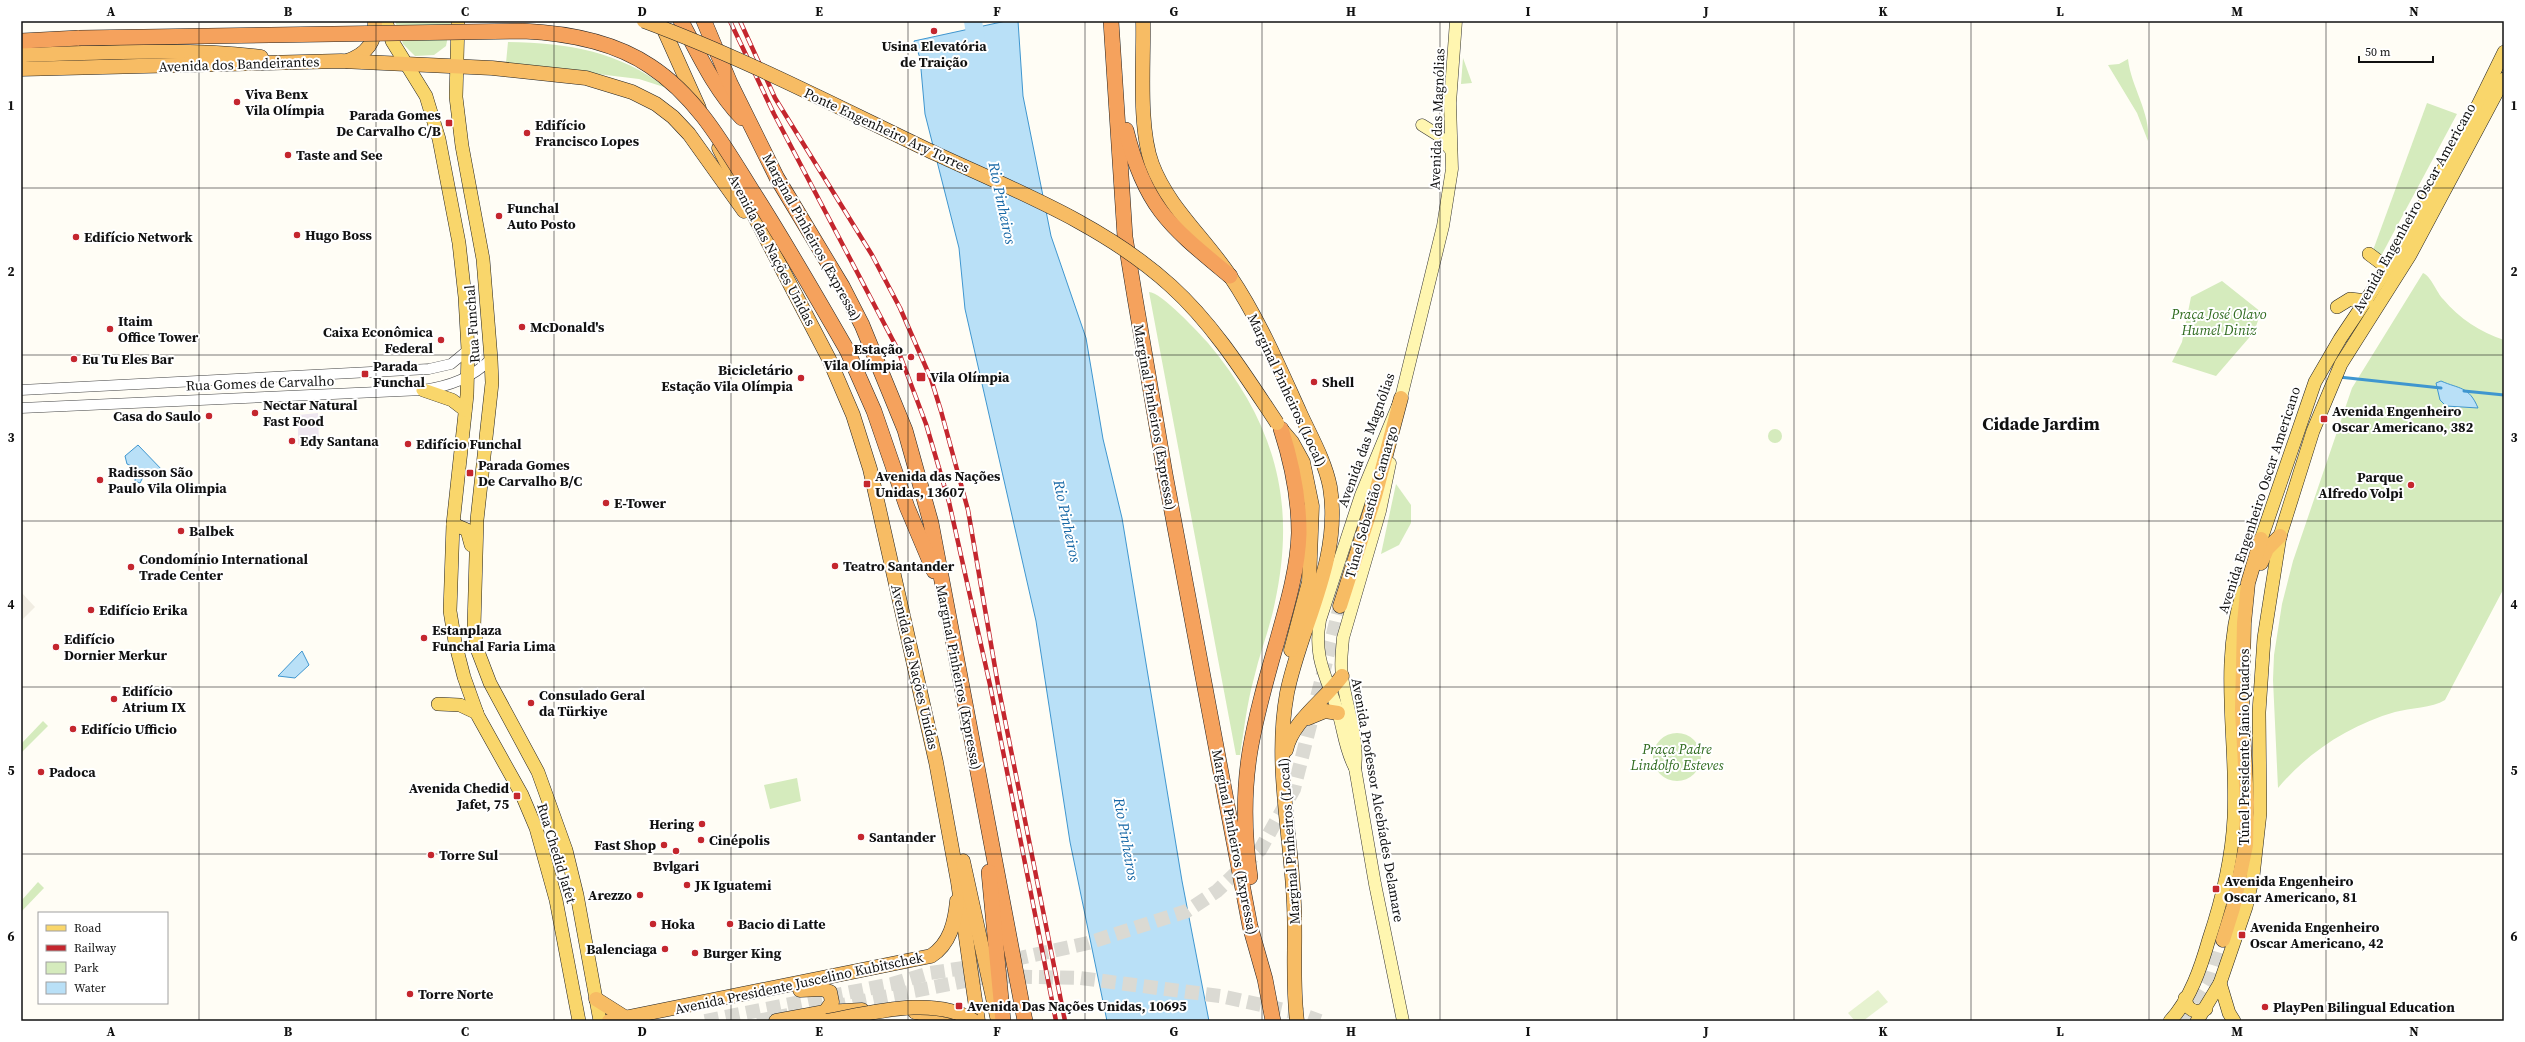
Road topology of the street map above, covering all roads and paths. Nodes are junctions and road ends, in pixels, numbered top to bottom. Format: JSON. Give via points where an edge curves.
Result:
{"nodes":[{"id":1,"x":375,"y":21,"type":"edge"},
{"id":2,"x":386,"y":21,"type":"edge"},
{"id":3,"x":458,"y":21,"type":"edge"},
{"id":4,"x":644,"y":21,"type":"edge"},
{"id":5,"x":660,"y":21,"type":"edge"},
{"id":6,"x":681,"y":21,"type":"edge"},
{"id":7,"x":704,"y":21,"type":"edge"},
{"id":8,"x":1111,"y":21,"type":"edge"},
{"id":9,"x":1143,"y":21,"type":"edge"},
{"id":10,"x":1456,"y":21,"type":"edge"},
{"id":11,"x":21,"y":41,"type":"edge"},
{"id":12,"x":2504,"y":52,"type":"edge"},
{"id":13,"x":21,"y":55,"type":"edge"},
{"id":14,"x":297,"y":62,"type":"junction"},
{"id":15,"x":341,"y":62,"type":"junction"},
{"id":16,"x":406,"y":64,"type":"junction"},
{"id":17,"x":456,"y":66,"type":"junction"},
{"id":18,"x":21,"y":69,"type":"edge"},
{"id":19,"x":2504,"y":79,"type":"edge"},
{"id":20,"x":1117,"y":96,"type":"junction"},
{"id":21,"x":1422,"y":125,"type":"dead end"},
{"id":22,"x":752,"y":129,"type":"junction"},
{"id":23,"x":1452,"y":150,"type":"junction"},
{"id":24,"x":760,"y":229,"type":"junction"},
{"id":25,"x":2369,"y":254,"type":"dead end"},
{"id":26,"x":2392,"y":264,"type":"junction"},
{"id":27,"x":1230,"y":276,"type":"junction"},
{"id":28,"x":2367,"y":301,"type":"junction"},
{"id":29,"x":2337,"y":307,"type":"dead end"},
{"id":30,"x":2369,"y":322,"type":"junction"},
{"id":31,"x":468,"y":350,"type":"junction"},
{"id":32,"x":491,"y":359,"type":"junction"},
{"id":33,"x":467,"y":377,"type":"junction"},
{"id":34,"x":21,"y":390,"type":"edge"},
{"id":35,"x":423,"y":390,"type":"junction"},
{"id":36,"x":1401,"y":398,"type":"junction"},
{"id":37,"x":21,"y":408,"type":"edge"},
{"id":38,"x":465,"y":410,"type":"junction"},
{"id":39,"x":1279,"y":426,"type":"junction"},
{"id":40,"x":453,"y":524,"type":"junction"},
{"id":41,"x":2280,"y":536,"type":"junction"},
{"id":42,"x":2261,"y":540,"type":"junction"},
{"id":43,"x":474,"y":571,"type":"junction"},
{"id":44,"x":943,"y":592,"type":"junction"},
{"id":45,"x":1340,"y":606,"type":"tunnel mouth"},
{"id":46,"x":450,"y":612,"type":"joint"},
{"id":47,"x":2244,"y":623,"type":"junction"},
{"id":48,"x":474,"y":627,"type":"joint"},
{"id":49,"x":1342,"y":676,"type":"junction"},
{"id":50,"x":1288,"y":692,"type":"junction"},
{"id":51,"x":1330,"y":693,"type":"junction"},
{"id":52,"x":438,"y":704,"type":"dead end"},
{"id":53,"x":477,"y":713,"type":"junction"},
{"id":54,"x":1338,"y":713,"type":"junction"},
{"id":55,"x":1300,"y":721,"type":"junction"},
{"id":56,"x":1355,"y":768,"type":"junction"},
{"id":57,"x":1282,"y":776,"type":"junction"},
{"id":58,"x":984,"y":807,"type":"junction"},
{"id":59,"x":946,"y":811,"type":"junction"},
{"id":60,"x":958,"y":882,"type":"junction"},
{"id":61,"x":2223,"y":940,"type":"tunnel mouth"},
{"id":62,"x":1265,"y":979,"type":"junction"},
{"id":63,"x":2220,"y":983,"type":"junction"},
{"id":64,"x":770,"y":989,"type":"junction"},
{"id":65,"x":2185,"y":998,"type":"junction"},
{"id":66,"x":596,"y":999,"type":"junction"},
{"id":67,"x":2206,"y":1009,"type":"junction"},
{"id":68,"x":826,"y":1017,"type":"edge"},
{"id":69,"x":626,"y":1018,"type":"junction"},
{"id":70,"x":580,"y":1021,"type":"edge"},
{"id":71,"x":600,"y":1021,"type":"edge"},
{"id":72,"x":609,"y":1021,"type":"edge"},
{"id":73,"x":776,"y":1021,"type":"tunnel mouth"},
{"id":74,"x":945,"y":1021,"type":"edge"},
{"id":75,"x":974,"y":1021,"type":"edge"},
{"id":76,"x":978,"y":1021,"type":"edge"},
{"id":77,"x":998,"y":1021,"type":"edge"},
{"id":78,"x":1003,"y":1021,"type":"edge"},
{"id":79,"x":1025,"y":1021,"type":"edge"},
{"id":80,"x":1273,"y":1021,"type":"edge"},
{"id":81,"x":1297,"y":1021,"type":"edge"},
{"id":82,"x":1403,"y":1021,"type":"edge"},
{"id":83,"x":2170,"y":1021,"type":"edge"},
{"id":84,"x":2197,"y":1021,"type":"edge"},
{"id":85,"x":2234,"y":1021,"type":"edge"}],
"edges":[{"from":1,"to":15,"type":"highway","via":[[376,34],[369,48],[354,58]]},
{"from":2,"to":16,"type":"main road","name":"Rua Funchal","via":[[392,41]]},
{"from":3,"to":17,"type":"main road","name":"Rua Funchal"},
{"from":4,"to":39,"type":"highway","name":"Ponte Engenheiro Ary Torres","bridge":true,"via":[[731,56],[1092,230],[1171,286],[1203,319],[1234,358]]},
{"from":5,"to":24,"type":"highway","name":"Avenida das Nações Unidas","via":[[714,140]]},
{"from":6,"to":22,"type":"highway","via":[[727,102]]},
{"from":7,"to":22,"type":"highway","name":"Marginal Pinheiros (Expressa)"},
{"from":8,"to":20,"type":"highway","name":"Marginal Pinheiros (Expressa)"},
{"from":9,"to":27,"type":"highway","name":"Marginal Pinheiros (Local)","via":[[1145,116],[1150,159],[1166,192]]},
{"from":10,"to":23,"type":"main road","name":"Avenida das Magnólias","via":[[1450,103]]},
{"from":11,"to":44,"type":"highway","bridge":true,"via":[[523,31],[556,33],[615,48],[649,65],[671,82],[707,120],[791,252],[847,350],[874,411],[907,508]]},
{"from":12,"to":26,"type":"main road","name":"Avenida Engenheiro Oscar Americano"},
{"from":13,"to":14,"type":"highway","via":[[144,52],[214,54]]},
{"from":14,"to":15,"type":"highway","name":"Avenida dos Bandeirantes"},
{"from":14,"to":18,"type":"highway","name":"Avenida dos Bandeirantes"},
{"from":15,"to":16,"type":"highway","name":"Avenida dos Bandeirantes"},
{"from":16,"to":17,"type":"highway","name":"Avenida dos Bandeirantes"},
{"from":16,"to":31,"type":"main road","name":"Rua Funchal","via":[[426,96],[447,177],[459,243]]},
{"from":17,"to":24,"type":"highway","name":"Avenida dos Bandeirantes","via":[[586,78],[632,92],[656,104],[689,134],[729,192]]},
{"from":17,"to":32,"type":"main road","name":"Rua Funchal","via":[[459,122],[483,259]]},
{"from":19,"to":30,"type":"main road","name":"Avenida Engenheiro Oscar Americano","via":[[2410,255]]},
{"from":20,"to":27,"type":"highway","via":[[1131,152],[1151,199],[1175,229]]},
{"from":20,"to":62,"type":"highway","name":"Marginal Pinheiros (Expressa)","via":[[1125,237],[1164,474],[1250,926]]},
{"from":21,"to":23,"type":"main road","via":[[1438,135]]},
{"from":22,"to":44,"type":"highway","name":"Marginal Pinheiros (Expressa)","via":[[777,178],[842,286],[885,378],[917,470]]},
{"from":23,"to":36,"type":"main road","name":"Avenida das Magnólias","via":[[1448,204]]},
{"from":24,"to":59,"type":"highway","name":"Avenida das Nações Unidas","via":[[829,359],[853,415],[870,469]]},
{"from":25,"to":26,"type":"main road","via":[[2381,263]]},
{"from":26,"to":28,"type":"main road","name":"Avenida Engenheiro Oscar Americano"},
{"from":27,"to":50,"type":"highway","name":"Marginal Pinheiros (Local)","via":[[1278,364],[1321,456],[1330,484],[1333,512],[1329,553]]},
{"from":28,"to":29,"type":"main road","via":[[2350,299]]},
{"from":28,"to":30,"type":"main road"},
{"from":28,"to":42,"type":"main road","name":"Avenida Engenheiro Oscar Americano","via":[[2340,338],[2315,382]]},
{"from":30,"to":41,"type":"main road","name":"Avenida Engenheiro Oscar Americano","via":[[2341,364],[2328,391]]},
{"from":31,"to":33,"type":"main road","name":"Rua Funchal"},
{"from":31,"to":34,"type":"street","name":"Rua Gomes de Carvalho","via":[[451,364],[429,368]]},
{"from":32,"to":33,"type":"street","name":"Rua Gomes de Carvalho","via":[[479,371]]},
{"from":32,"to":43,"type":"main road","name":"Rua Funchal","via":[[492,383],[478,508]]},
{"from":33,"to":35,"type":"street","name":"Rua Gomes de Carvalho","via":[[452,384]]},
{"from":33,"to":38,"type":"main road","name":"Rua Funchal"},
{"from":35,"to":37,"type":"street","name":"Rua Gomes de Carvalho"},
{"from":35,"to":38,"type":"main road","via":[[449,398]]},
{"from":36,"to":45,"type":"highway","name":"Túnel Sebastião Camargo","via":[[1375,496]]},
{"from":36,"to":49,"type":"main road","name":"Avenida Professor Alcebíades Delamare","via":[[1380,511],[1343,638]]},
{"from":36,"to":51,"type":"main road","name":"Avenida das Magnólias","via":[[1361,495],[1320,620],[1317,648]]},
{"from":38,"to":40,"type":"main road","name":"Rua Funchal"},
{"from":39,"to":50,"type":"highway","name":"Ponte Engenheiro Ary Torres","via":[[1303,462],[1312,506],[1309,582],[1289,658]]},
{"from":39,"to":62,"type":"highway","via":[[1294,475],[1299,534],[1285,613],[1261,699],[1250,751],[1244,810],[1245,842]]},
{"from":40,"to":43,"type":"main road","via":[[468,531]]},
{"from":40,"to":46,"type":"main road","name":"Rua Funchal"},
{"from":41,"to":47,"type":"highway","name":"Túnel Presidente Jânio Quadros","via":[[2262,556]]},
{"from":41,"to":63,"type":"main road","name":"Avenida Engenheiro Oscar Americano","via":[[2261,673],[2260,813],[2257,852],[2246,907]]},
{"from":42,"to":47,"type":"highway","name":"Túnel Presidente Jânio Quadros","via":[[2248,583]]},
{"from":42,"to":65,"type":"main road","name":"Avenida Engenheiro Oscar Americano","via":[[2242,593],[2231,644],[2234,817],[2227,871],[2202,962]]},
{"from":43,"to":48,"type":"main road","name":"Rua Funchal"},
{"from":44,"to":58,"type":"highway","name":"Marginal Pinheiros (Expressa)"},
{"from":46,"to":53,"type":"main road","name":"Rua Chedid Jafet","via":[[462,671]]},
{"from":47,"to":61,"type":"highway","name":"Túnel Presidente Jânio Quadros","via":[[2242,710],[2247,802],[2246,845],[2233,908]]},
{"from":48,"to":66,"type":"main road","name":"Rua Chedid Jafet","via":[[477,649],[490,683],[538,772],[563,843],[577,895]]},
{"from":49,"to":51,"type":"highway"},
{"from":49,"to":56,"type":"main road","name":"Avenida Professor Alcebíades Delamare","via":[[1357,750]]},
{"from":50,"to":57,"type":"highway","name":"Marginal Pinheiros (Local)","via":[[1283,731]]},
{"from":51,"to":54,"type":"main road","name":"Avenida das Magnólias"},
{"from":51,"to":55,"type":"highway"},
{"from":52,"to":53,"type":"main road","via":[[460,705]]},
{"from":53,"to":70,"type":"main road","name":"Rua Chedid Jafet","via":[[522,795],[536,828],[556,900]]},
{"from":54,"to":55,"type":"highway","via":[[1325,712]]},
{"from":54,"to":56,"type":"main road","name":"Avenida das Magnólias","via":[[1346,752]]},
{"from":55,"to":57,"type":"highway","via":[[1287,745]]},
{"from":56,"to":82,"type":"main road","name":"Avenida Professor Alcebíades Delamare"},
{"from":57,"to":81,"type":"highway","name":"Marginal Pinheiros (Local)","via":[[1294,903]]},
{"from":58,"to":78,"type":"highway"},
{"from":58,"to":79,"type":"highway","name":"Marginal Pinheiros (Expressa)"},
{"from":59,"to":60,"type":"highway","name":"Avenida das Nações Unidas"},
{"from":59,"to":77,"type":"highway","name":"Avenida das Nações Unidas","via":[[965,867]]},
{"from":60,"to":64,"type":"highway","name":"Avenida Presidente Juscelino Kubitschek","via":[[953,925],[943,947],[931,956]]},
{"from":60,"to":76,"type":"highway","name":"Avenida das Nações Unidas"},
{"from":62,"to":80,"type":"highway","name":"Marginal Pinheiros (Expressa)"},
{"from":63,"to":67,"type":"main road","name":"Avenida Engenheiro Oscar Americano"},
{"from":63,"to":85,"type":"main road"},
{"from":64,"to":68,"type":"highway","via":[[827,991],[833,999]]},
{"from":64,"to":69,"type":"highway","name":"Avenida Presidente Juscelino Kubitschek"},
{"from":65,"to":67,"type":"main road","via":[[2186,1005],[2192,1010]]},
{"from":65,"to":83,"type":"main road","name":"Avenida Engenheiro Oscar Americano"},
{"from":66,"to":69,"type":"highway"},
{"from":66,"to":71,"type":"main road","name":"Rua Chedid Jafet"},
{"from":67,"to":84,"type":"main road","name":"Avenida Engenheiro Oscar Americano"},
{"from":68,"to":73,"type":"highway"},
{"from":68,"to":74,"type":"highway","via":[[909,1011],[936,1016]]},
{"from":68,"to":75,"type":"highway","bridge":true,"via":[[927,1007],[954,1012]]},
{"from":69,"to":72,"type":"highway","name":"Avenida Presidente Juscelino Kubitschek"}]}
